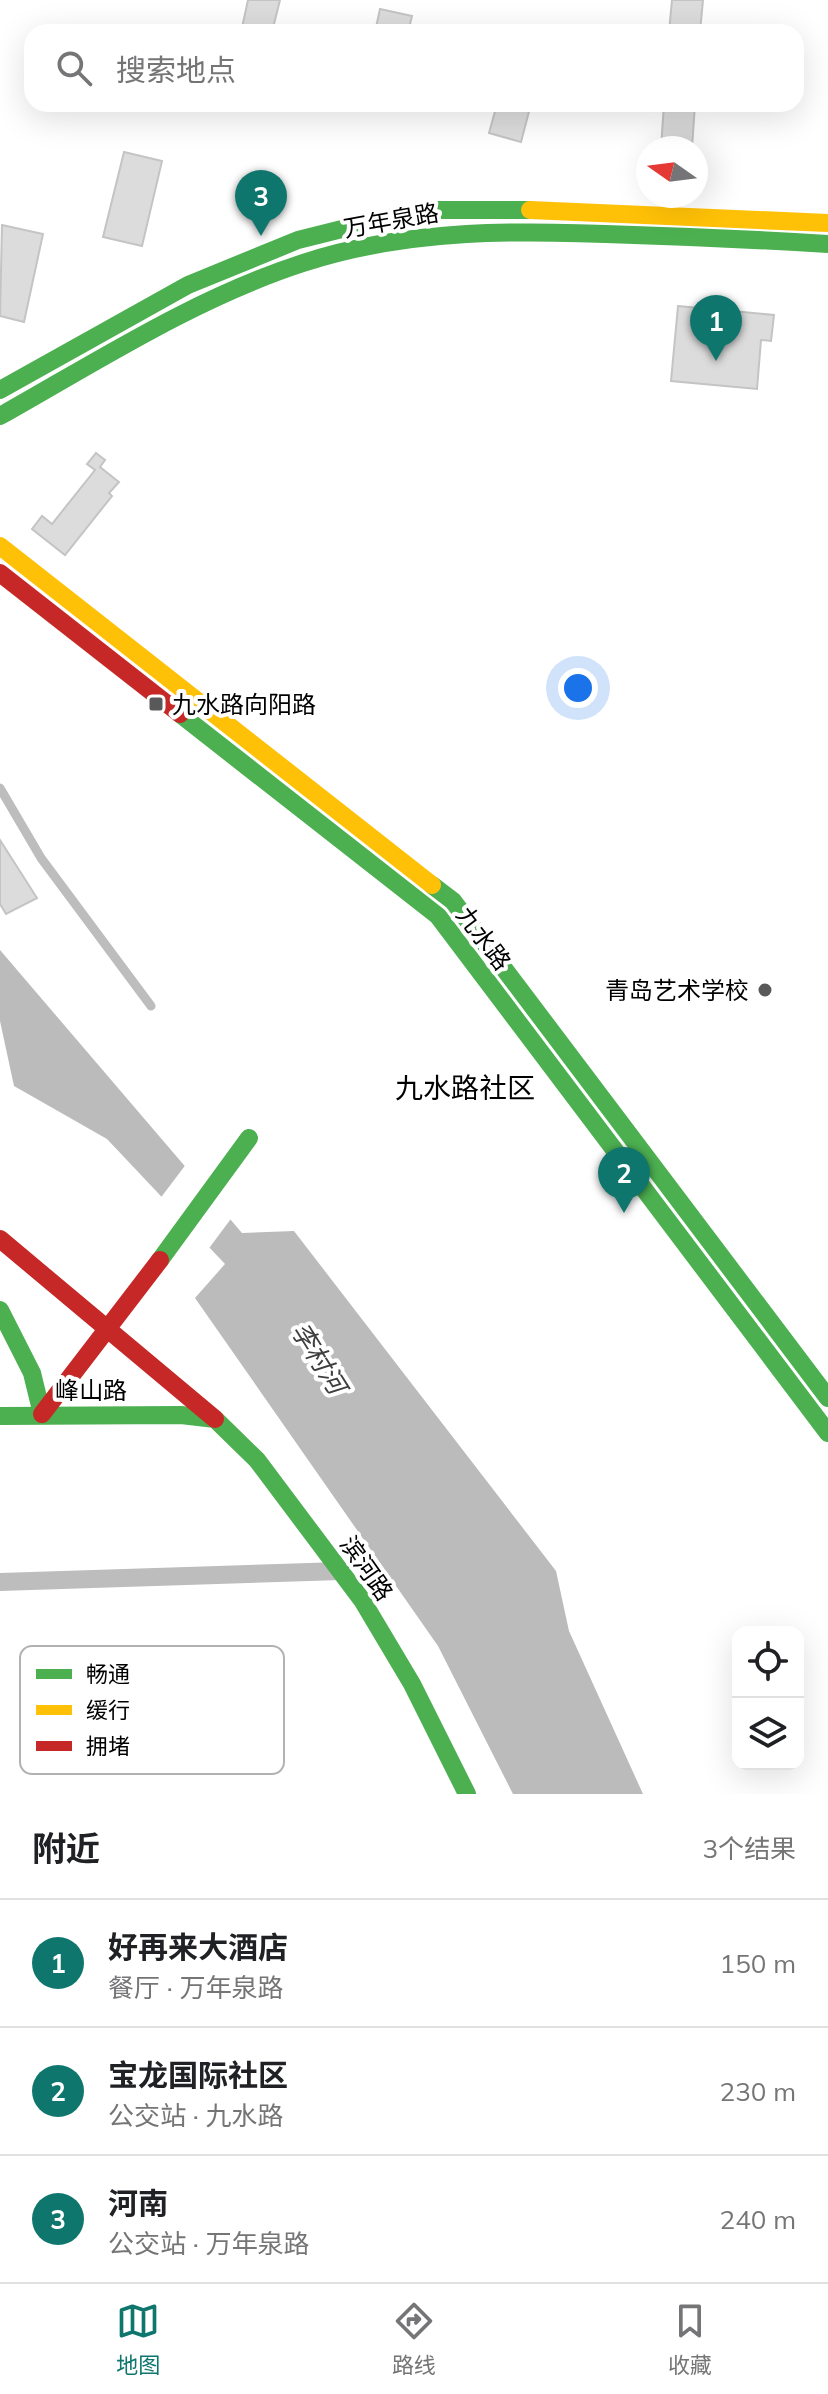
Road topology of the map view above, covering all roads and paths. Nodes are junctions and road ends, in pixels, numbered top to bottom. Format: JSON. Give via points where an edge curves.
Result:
{"nodes":[{"id":1,"x":828,"y":223,"type":"edge"},
{"id":2,"x":828,"y":244,"type":"edge"},
{"id":3,"x":0,"y":390,"type":"edge"},
{"id":4,"x":0,"y":416,"type":"edge"},
{"id":5,"x":0,"y":546,"type":"edge"},
{"id":6,"x":0,"y":573,"type":"edge"},
{"id":7,"x":0,"y":788,"type":"edge"},
{"id":8,"x":151,"y":1006,"type":"dead end"},
{"id":9,"x":249,"y":1138,"type":"dead end"},
{"id":10,"x":0,"y":1239,"type":"edge"},
{"id":11,"x":0,"y":1310,"type":"edge"},
{"id":12,"x":108,"y":1329,"type":"junction"},
{"id":13,"x":828,"y":1398,"type":"edge"},
{"id":14,"x":42,"y":1414,"type":"junction"},
{"id":15,"x":0,"y":1416,"type":"edge"},
{"id":16,"x":215,"y":1419,"type":"junction"},
{"id":17,"x":828,"y":1433,"type":"edge"},
{"id":18,"x":341,"y":1571,"type":"junction"},
{"id":19,"x":0,"y":1582,"type":"edge"},
{"id":20,"x":467,"y":1794,"type":"edge"}],
"edges":[{"from":1,"to":3,"type":"main road","name":"万年泉路","via":[[495,208],[382,219],[298,240],[232,265]]},
{"from":2,"to":4,"type":"main road","name":"万年泉路","via":[[493,230],[380,243],[305,262],[234,289]]},
{"from":5,"to":13,"type":"main road","name":"九水路","via":[[453,901]]},
{"from":6,"to":17,"type":"main road","name":"九水路","via":[[438,916]]},
{"from":7,"to":8,"type":"lane","via":[[41,858]]},
{"from":9,"to":12,"type":"main road"},
{"from":10,"to":12,"type":"main road","name":"滨河路"},
{"from":11,"to":14,"type":"main road","via":[[32,1373]]},
{"from":12,"to":14,"type":"main road"},
{"from":12,"to":16,"type":"main road","name":"滨河路"},
{"from":14,"to":15,"type":"main road","name":"峰山路"},
{"from":14,"to":16,"type":"main road","name":"峰山路"},
{"from":16,"to":18,"type":"main road","name":"滨河路","via":[[257,1460]]},
{"from":18,"to":19,"type":"street"},
{"from":18,"to":20,"type":"main road","name":"滨河路","via":[[412,1684]]}]}
